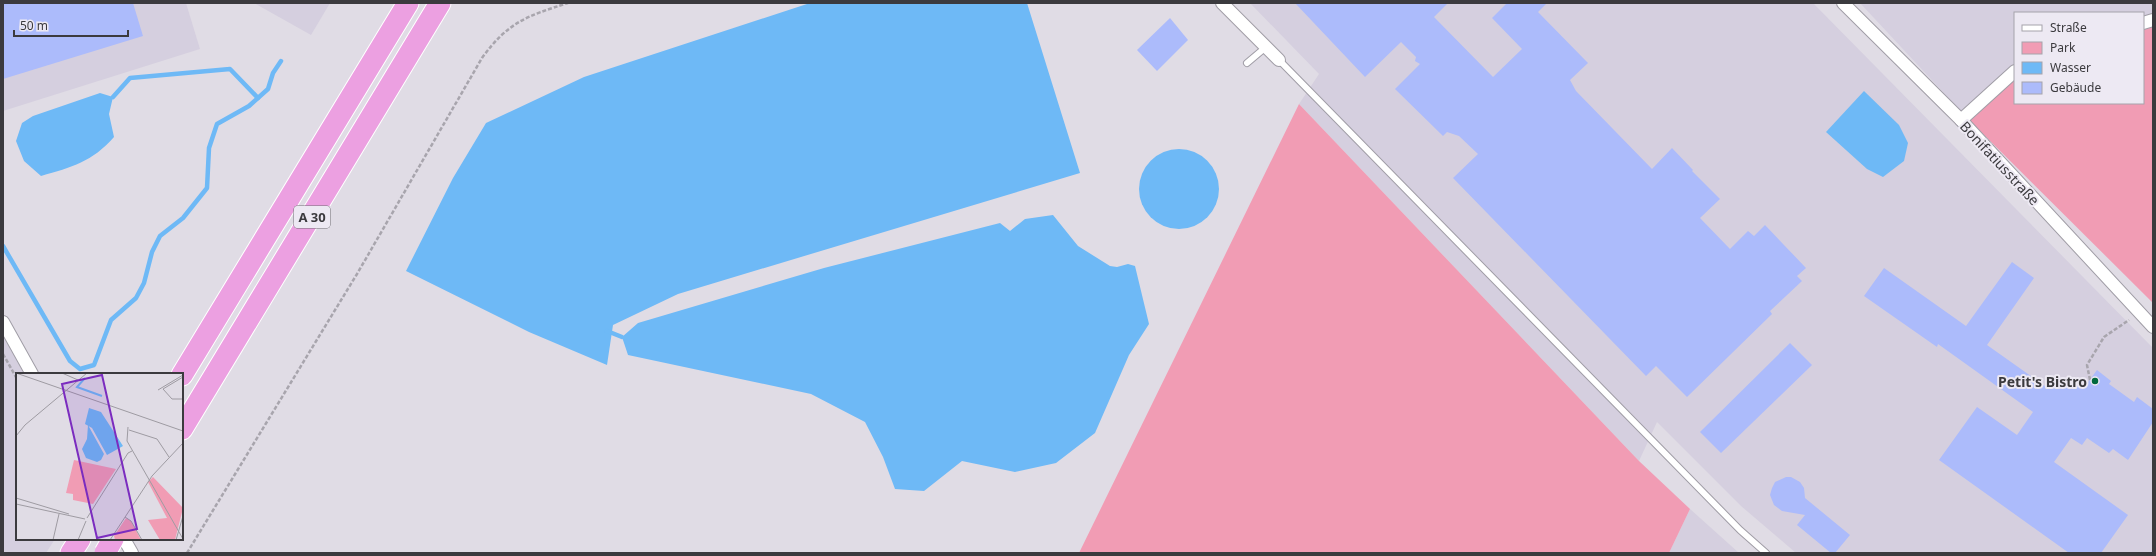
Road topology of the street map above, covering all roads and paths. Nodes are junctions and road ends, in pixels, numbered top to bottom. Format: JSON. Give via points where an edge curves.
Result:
{"nodes":[{"id":1,"x":408,"y":3,"type":"edge"},
{"id":2,"x":440,"y":3,"type":"edge"},
{"id":3,"x":568,"y":3,"type":"edge"},
{"id":4,"x":1222,"y":3,"type":"edge"},
{"id":5,"x":1843,"y":3,"type":"edge"},
{"id":6,"x":1266,"y":47,"type":"junction"},
{"id":7,"x":1279,"y":60,"type":"joint"},
{"id":8,"x":1247,"y":64,"type":"dead end"},
{"id":9,"x":2014,"y":72,"type":"edge"},
{"id":10,"x":1961,"y":120,"type":"junction"},
{"id":11,"x":2138,"y":312,"type":"junction"},
{"id":12,"x":3,"y":324,"type":"edge"},
{"id":13,"x":2153,"y":327,"type":"edge"},
{"id":14,"x":3,"y":354,"type":"edge"},
{"id":15,"x":31,"y":373,"type":"edge"},
{"id":16,"x":183,"y":373,"type":"edge"},
{"id":17,"x":16,"y":378,"type":"edge"},
{"id":18,"x":2090,"y":380,"type":"dead end"},
{"id":19,"x":183,"y":427,"type":"edge"},
{"id":20,"x":112,"y":540,"type":"edge"},
{"id":21,"x":125,"y":540,"type":"edge"},
{"id":22,"x":105,"y":553,"type":"edge"},
{"id":23,"x":132,"y":553,"type":"edge"},
{"id":24,"x":187,"y":553,"type":"edge"},
{"id":25,"x":1766,"y":553,"type":"edge"}],
"edges":[{"from":1,"to":16,"type":"highway","number":"A 30"},
{"from":2,"to":19,"type":"highway","number":"A 30"},
{"from":3,"to":24,"type":"path","via":[[513,24],[495,40],[482,58],[357,274]]},
{"from":4,"to":6,"type":"street"},
{"from":5,"to":10,"type":"street","name":"Bonifatiusstraße"},
{"from":6,"to":7,"type":"street"},
{"from":6,"to":8,"type":"lane"},
{"from":7,"to":25,"type":"lane","via":[[1740,530]]},
{"from":9,"to":10,"type":"street"},
{"from":10,"to":11,"type":"street","name":"Bonifatiusstraße"},
{"from":11,"to":13,"type":"street","name":"Bonifatiusstraße"},
{"from":11,"to":18,"type":"path","via":[[2104,337],[2087,365]]},
{"from":12,"to":15,"type":"street"},
{"from":14,"to":17,"type":"path"},
{"from":20,"to":22,"type":"highway","bridge":true},
{"from":21,"to":23,"type":"street"}]}
